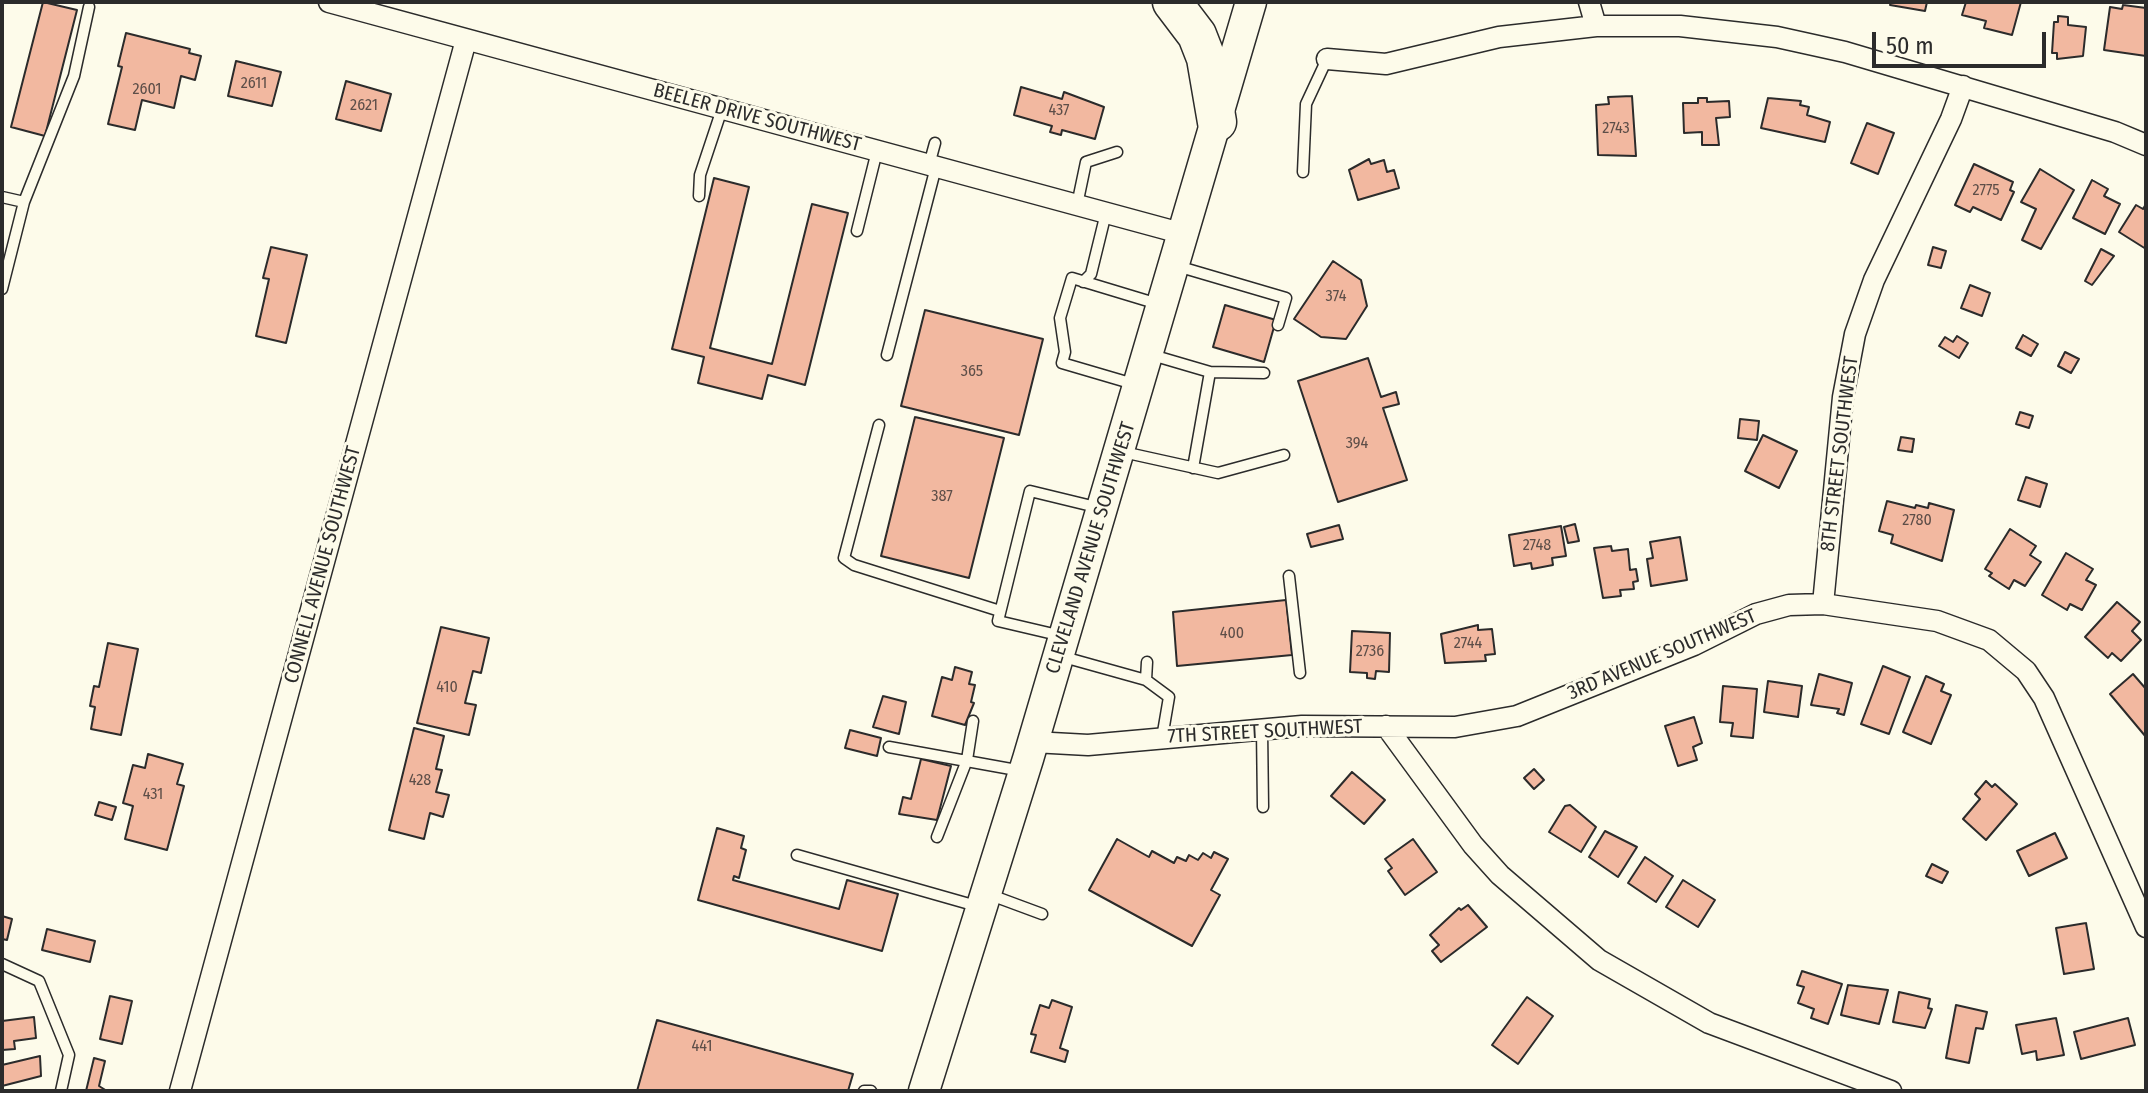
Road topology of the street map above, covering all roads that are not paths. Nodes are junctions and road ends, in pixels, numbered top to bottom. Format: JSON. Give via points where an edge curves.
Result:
{"nodes":[{"id":1,"x":329,"y":2,"type":"edge"},
{"id":2,"x":1172,"y":2,"type":"edge"},
{"id":3,"x":1251,"y":2,"type":"edge"},
{"id":4,"x":1589,"y":2,"type":"edge"},
{"id":5,"x":89,"y":7,"type":"dead end"},
{"id":6,"x":1596,"y":26,"type":"junction"},
{"id":7,"x":466,"y":40,"type":"junction"},
{"id":8,"x":1327,"y":59,"type":"joint"},
{"id":9,"x":1963,"y":86,"type":"junction"},
{"id":10,"x":722,"y":109,"type":"junction"},
{"id":11,"x":1217,"y":122,"type":"junction"},
{"id":12,"x":935,"y":143,"type":"dead end"},
{"id":13,"x":2146,"y":145,"type":"edge"},
{"id":14,"x":877,"y":151,"type":"junction"},
{"id":15,"x":1117,"y":152,"type":"dead end"},
{"id":16,"x":932,"y":166,"type":"junction"},
{"id":17,"x":1303,"y":172,"type":"dead end"},
{"id":18,"x":699,"y":196,"type":"dead end"},
{"id":19,"x":2,"y":197,"type":"edge"},
{"id":20,"x":24,"y":202,"type":"junction"},
{"id":21,"x":1077,"y":205,"type":"junction"},
{"id":22,"x":1106,"y":213,"type":"junction"},
{"id":23,"x":857,"y":231,"type":"dead end"},
{"id":24,"x":1184,"y":234,"type":"junction"},
{"id":25,"x":1175,"y":265,"type":"junction"},
{"id":26,"x":1083,"y":282,"type":"junction"},
{"id":27,"x":2,"y":289,"type":"edge"},
{"id":28,"x":1163,"y":306,"type":"junction"},
{"id":29,"x":1278,"y":325,"type":"dead end"},
{"id":30,"x":1149,"y":353,"type":"junction"},
{"id":31,"x":887,"y":355,"type":"dead end"},
{"id":32,"x":1210,"y":372,"type":"junction"},
{"id":33,"x":1264,"y":373,"type":"dead end"},
{"id":34,"x":1139,"y":386,"type":"junction"},
{"id":35,"x":879,"y":425,"type":"dead end"},
{"id":36,"x":1120,"y":451,"type":"junction"},
{"id":37,"x":1284,"y":455,"type":"dead end"},
{"id":38,"x":1193,"y":468,"type":"junction"},
{"id":39,"x":1102,"y":509,"type":"junction"},
{"id":40,"x":1289,"y":576,"type":"dead end"},
{"id":41,"x":1823,"y":604,"type":"junction"},
{"id":42,"x":1000,"y":611,"type":"junction"},
{"id":43,"x":1061,"y":646,"type":"junction"},
{"id":44,"x":1147,"y":662,"type":"dead end"},
{"id":45,"x":1300,"y":673,"type":"dead end"},
{"id":46,"x":1146,"y":680,"type":"junction"},
{"id":47,"x":973,"y":721,"type":"dead end"},
{"id":48,"x":1386,"y":726,"type":"junction"},
{"id":49,"x":1262,"y":729,"type":"junction"},
{"id":50,"x":1162,"y":738,"type":"junction"},
{"id":51,"x":1033,"y":742,"type":"junction"},
{"id":52,"x":889,"y":747,"type":"dead end"},
{"id":53,"x":967,"y":760,"type":"junction"},
{"id":54,"x":1024,"y":771,"type":"junction"},
{"id":55,"x":1263,"y":807,"type":"dead end"},
{"id":56,"x":937,"y":837,"type":"dead end"},
{"id":57,"x":797,"y":855,"type":"dead end"},
{"id":58,"x":984,"y":900,"type":"junction"},
{"id":59,"x":1042,"y":914,"type":"dead end"},
{"id":60,"x":2146,"y":927,"type":"edge"},
{"id":61,"x":2,"y":964,"type":"edge"},
{"id":62,"x":61,"y":1091,"type":"edge"},
{"id":63,"x":180,"y":1091,"type":"edge"},
{"id":64,"x":864,"y":1091,"type":"edge"},
{"id":65,"x":871,"y":1091,"type":"edge"},
{"id":66,"x":924,"y":1091,"type":"edge"},
{"id":67,"x":1891,"y":1091,"type":"edge"}],
"edges":[{"from":1,"to":7,"type":"street","name":"BEELER DRIVE SOUTHWEST"},
{"from":2,"to":11,"type":"highway","via":[[1197,35],[1206,58]]},
{"from":3,"to":11,"type":"main road","name":"CLEVELAND AVENUE SOUTHWEST"},
{"from":4,"to":6,"type":"street"},
{"from":5,"to":20,"type":"lane","via":[[74,76]]},
{"from":6,"to":8,"type":"street","via":[[1499,37],[1386,64]]},
{"from":6,"to":9,"type":"street","via":[[1680,26],[1777,37]]},
{"from":7,"to":10,"type":"street","name":"BEELER DRIVE SOUTHWEST"},
{"from":7,"to":63,"type":"street","name":"CONNELL AVENUE SOUTHWEST"},
{"from":8,"to":17,"type":"lane","via":[[1306,104]]},
{"from":9,"to":13,"type":"street"},
{"from":9,"to":41,"type":"street","name":"8TH STREET SOUTHWEST","via":[[1874,280],[1855,334],[1843,397]]},
{"from":10,"to":14,"type":"street","name":"BEELER DRIVE SOUTHWEST"},
{"from":10,"to":18,"type":"lane","via":[[700,175]]},
{"from":11,"to":24,"type":"main road","name":"CLEVELAND AVENUE SOUTHWEST"},
{"from":12,"to":16,"type":"lane"},
{"from":14,"to":16,"type":"street","name":"BEELER DRIVE SOUTHWEST"},
{"from":14,"to":23,"type":"lane"},
{"from":15,"to":21,"type":"lane","via":[[1086,162]]},
{"from":16,"to":21,"type":"street","name":"BEELER DRIVE SOUTHWEST"},
{"from":16,"to":31,"type":"lane"},
{"from":19,"to":20,"type":"lane"},
{"from":20,"to":27,"type":"lane"},
{"from":21,"to":22,"type":"street","name":"BEELER DRIVE SOUTHWEST"},
{"from":22,"to":24,"type":"street","name":"BEELER DRIVE SOUTHWEST"},
{"from":22,"to":26,"type":"lane","via":[[1091,274]]},
{"from":24,"to":25,"type":"main road","name":"CLEVELAND AVENUE SOUTHWEST"},
{"from":25,"to":28,"type":"main road","name":"CLEVELAND AVENUE SOUTHWEST"},
{"from":25,"to":29,"type":"lane","via":[[1286,298]]},
{"from":26,"to":28,"type":"lane"},
{"from":26,"to":34,"type":"lane","via":[[1072,278],[1060,318],[1062,363]]},
{"from":28,"to":30,"type":"main road","name":"CLEVELAND AVENUE SOUTHWEST"},
{"from":30,"to":32,"type":"lane"},
{"from":30,"to":34,"type":"main road","name":"CLEVELAND AVENUE SOUTHWEST"},
{"from":32,"to":33,"type":"lane"},
{"from":32,"to":38,"type":"lane"},
{"from":34,"to":36,"type":"main road","name":"CLEVELAND AVENUE SOUTHWEST"},
{"from":35,"to":42,"type":"lane","via":[[844,558]]},
{"from":36,"to":38,"type":"lane"},
{"from":36,"to":39,"type":"main road","name":"CLEVELAND AVENUE SOUTHWEST"},
{"from":37,"to":38,"type":"lane","via":[[1218,473]]},
{"from":39,"to":42,"type":"lane","via":[[1030,491]]},
{"from":39,"to":43,"type":"main road","name":"CLEVELAND AVENUE SOUTHWEST"},
{"from":40,"to":45,"type":"lane"},
{"from":41,"to":48,"type":"street","name":"3RD AVENUE SOUTHWEST","via":[[1789,605],[1756,614],[1694,645],[1517,716],[1455,727]]},
{"from":41,"to":60,"type":"street","name":"3RD AVENUE SOUTHWEST","via":[[1937,621],[1989,640],[2026,671],[2044,698]]},
{"from":42,"to":43,"type":"lane","via":[[998,621]]},
{"from":43,"to":46,"type":"lane"},
{"from":43,"to":51,"type":"main road","name":"CLEVELAND AVENUE SOUTHWEST"},
{"from":44,"to":46,"type":"lane"},
{"from":46,"to":50,"type":"lane","via":[[1169,697]]},
{"from":47,"to":53,"type":"lane"},
{"from":48,"to":49,"type":"street","name":"7TH STREET SOUTHWEST"},
{"from":48,"to":67,"type":"street","name":"7TH STREET SOUTHWEST","via":[[1500,875],[1599,960],[1709,1023]]},
{"from":49,"to":50,"type":"street","name":"7TH STREET SOUTHWEST"},
{"from":49,"to":55,"type":"lane"},
{"from":50,"to":51,"type":"street","name":"7TH STREET SOUTHWEST","via":[[1088,745]]},
{"from":51,"to":54,"type":"main road","name":"CLEVELAND AVENUE SOUTHWEST"},
{"from":52,"to":53,"type":"lane"},
{"from":53,"to":54,"type":"lane"},
{"from":53,"to":56,"type":"lane"},
{"from":54,"to":58,"type":"main road","name":"CLEVELAND AVENUE SOUTHWEST"},
{"from":57,"to":58,"type":"lane"},
{"from":58,"to":59,"type":"lane"},
{"from":58,"to":66,"type":"main road","name":"CLEVELAND AVENUE SOUTHWEST"},
{"from":61,"to":62,"type":"lane","via":[[39,981],[69,1055]]},
{"from":64,"to":65,"type":"lane"}]}
